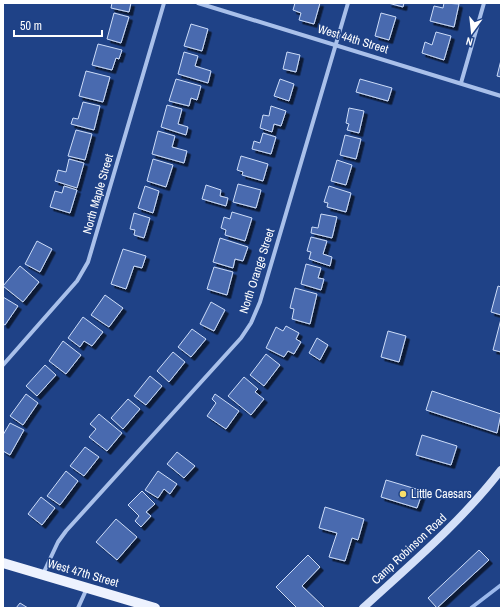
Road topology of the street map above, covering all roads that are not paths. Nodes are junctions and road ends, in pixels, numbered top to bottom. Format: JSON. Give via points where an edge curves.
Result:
{"nodes":[{"id":1,"x":164,"y":3,"type":"edge"},
{"id":2,"x":198,"y":3,"type":"edge"},
{"id":3,"x":348,"y":3,"type":"edge"},
{"id":4,"x":484,"y":3,"type":"edge"},
{"id":5,"x":336,"y":44,"type":"junction"},
{"id":6,"x":461,"y":83,"type":"junction"},
{"id":7,"x":501,"y":96,"type":"edge"},
{"id":8,"x":3,"y":365,"type":"edge"},
{"id":9,"x":501,"y":470,"type":"edge"},
{"id":10,"x":3,"y":563,"type":"edge"},
{"id":11,"x":43,"y":575,"type":"junction"},
{"id":12,"x":87,"y":588,"type":"junction"},
{"id":13,"x":78,"y":608,"type":"edge"},
{"id":14,"x":155,"y":608,"type":"edge"},
{"id":15,"x":363,"y":608,"type":"edge"}],
"edges":[{"from":1,"to":8,"type":"street","name":"North Maple Street","via":[[88,262],[77,281]]},
{"from":2,"to":5,"type":"street","name":"West 44th Street"},
{"from":3,"to":5,"type":"street","name":"North Orange Street"},
{"from":4,"to":6,"type":"street"},
{"from":5,"to":6,"type":"street","name":"West 44th Street"},
{"from":5,"to":11,"type":"street","name":"North Orange Street","via":[[260,302],[251,323],[241,338],[66,531]]},
{"from":6,"to":7,"type":"street","name":"West 44th Street"},
{"from":9,"to":15,"type":"main road","name":"Camp Robinson Road","via":[[445,533]]},
{"from":10,"to":11,"type":"main road","name":"West 47th Street"},
{"from":11,"to":12,"type":"main road","name":"West 47th Street"},
{"from":12,"to":13,"type":"street"},
{"from":12,"to":14,"type":"main road","name":"West 47th Street"}]}
